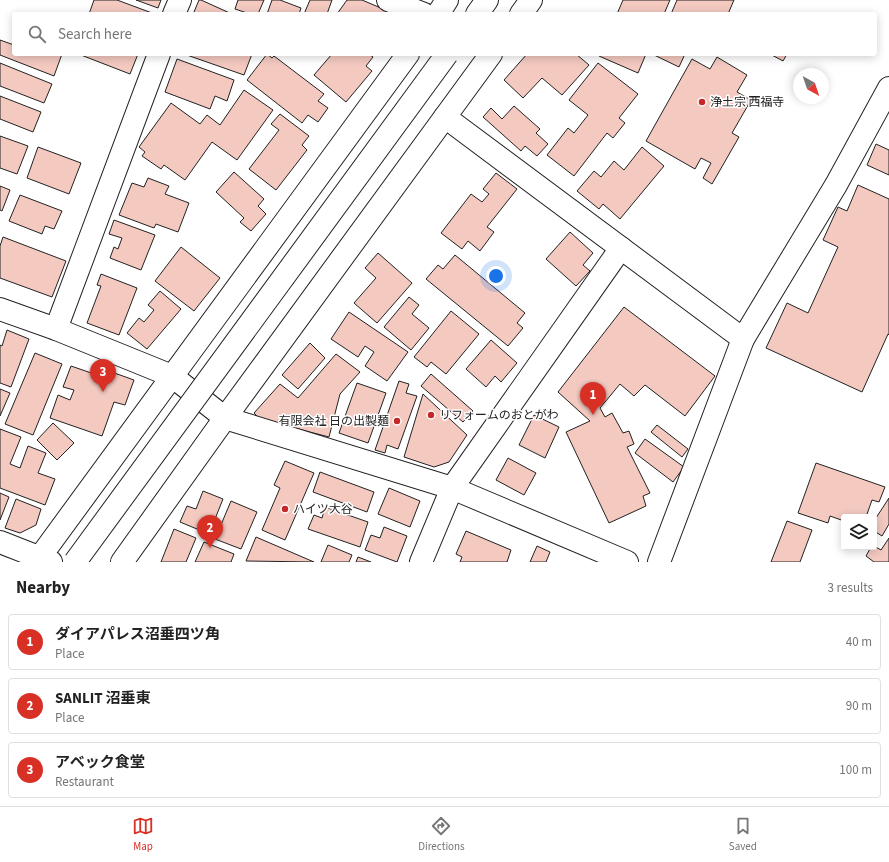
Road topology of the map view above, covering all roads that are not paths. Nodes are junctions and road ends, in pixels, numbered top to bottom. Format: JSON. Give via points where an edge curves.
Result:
{"nodes":[{"id":1,"x":180,"y":0,"type":"edge"},
{"id":2,"x":388,"y":0,"type":"edge"},
{"id":3,"x":447,"y":0,"type":"edge"},
{"id":4,"x":487,"y":0,"type":"edge"},
{"id":5,"x":531,"y":0,"type":"edge"},
{"id":6,"x":175,"y":12,"type":"edge"},
{"id":7,"x":419,"y":12,"type":"edge"},
{"id":8,"x":439,"y":12,"type":"edge"},
{"id":9,"x":478,"y":12,"type":"edge"},
{"id":10,"x":522,"y":12,"type":"edge"},
{"id":11,"x":158,"y":56,"type":"edge"},
{"id":12,"x":407,"y":56,"type":"edge"},
{"id":13,"x":446,"y":56,"type":"edge"},
{"id":14,"x":490,"y":56,"type":"edge"},
{"id":15,"x":889,"y":88,"type":"edge"},
{"id":16,"x":445,"y":117,"type":"junction"},
{"id":17,"x":621,"y":248,"type":"junction"},
{"id":18,"x":0,"y":309,"type":"edge"},
{"id":19,"x":56,"y":329,"type":"junction"},
{"id":20,"x":743,"y":339,"type":"junction"},
{"id":21,"x":172,"y":376,"type":"junction"},
{"id":22,"x":225,"y":418,"type":"junction"},
{"id":23,"x":452,"y":488,"type":"junction"},
{"id":24,"x":0,"y":542,"type":"edge"},
{"id":25,"x":45,"y":560,"type":"edge"},
{"id":26,"x":76,"y":562,"type":"edge"},
{"id":27,"x":122,"y":562,"type":"edge"},
{"id":28,"x":421,"y":562,"type":"edge"},
{"id":29,"x":627,"y":562,"type":"edge"},
{"id":30,"x":659,"y":562,"type":"edge"}],
"edges":[{"from":1,"to":6,"type":"street"},
{"from":2,"to":7,"type":"street"},
{"from":3,"to":8,"type":"street"},
{"from":4,"to":9,"type":"street"},
{"from":5,"to":10,"type":"street"},
{"from":11,"to":19,"type":"street"},
{"from":12,"to":21,"type":"street"},
{"from":13,"to":26,"type":"street","bridge":true},
{"from":14,"to":16,"type":"street"},
{"from":15,"to":20,"type":"street","via":[[836,185]]},
{"from":16,"to":17,"type":"street"},
{"from":16,"to":22,"type":"street"},
{"from":17,"to":20,"type":"street"},
{"from":17,"to":23,"type":"street"},
{"from":18,"to":19,"type":"street"},
{"from":19,"to":21,"type":"street"},
{"from":20,"to":30,"type":"street"},
{"from":21,"to":22,"type":"street"},
{"from":21,"to":25,"type":"street"},
{"from":22,"to":23,"type":"street"},
{"from":22,"to":27,"type":"street"},
{"from":23,"to":28,"type":"street"},
{"from":23,"to":29,"type":"street"},
{"from":24,"to":25,"type":"street"}]}
